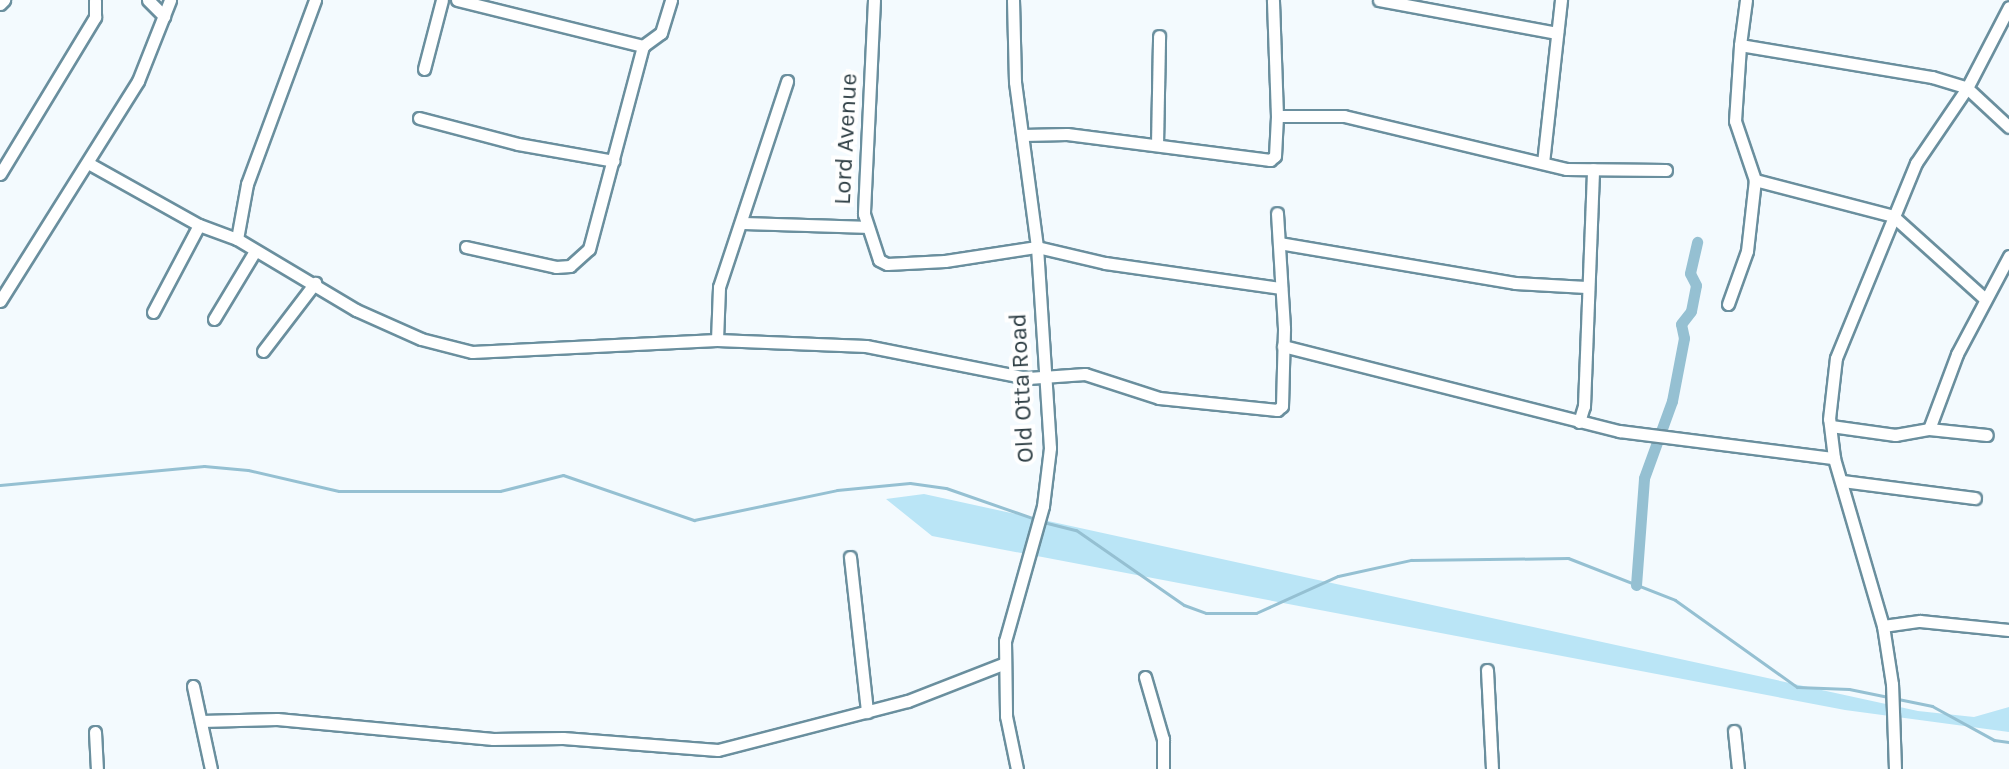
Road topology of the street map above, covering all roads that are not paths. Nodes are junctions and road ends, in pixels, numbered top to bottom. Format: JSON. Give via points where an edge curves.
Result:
{"nodes":[{"id":1,"x":95,"y":0,"type":"edge"},
{"id":2,"x":148,"y":0,"type":"edge"},
{"id":3,"x":170,"y":0,"type":"edge"},
{"id":4,"x":315,"y":0,"type":"edge"},
{"id":5,"x":442,"y":0,"type":"edge"},
{"id":6,"x":457,"y":0,"type":"edge"},
{"id":7,"x":671,"y":0,"type":"edge"},
{"id":8,"x":874,"y":0,"type":"edge"},
{"id":9,"x":1013,"y":0,"type":"edge"},
{"id":10,"x":1273,"y":0,"type":"edge"},
{"id":11,"x":1379,"y":0,"type":"edge"},
{"id":12,"x":1561,"y":0,"type":"edge"},
{"id":13,"x":1746,"y":0,"type":"edge"},
{"id":14,"x":491,"y":3,"type":"edge"},
{"id":15,"x":2009,"y":7,"type":"edge"},
{"id":16,"x":164,"y":16,"type":"junction"},
{"id":17,"x":1557,"y":33,"type":"junction"},
{"id":18,"x":1159,"y":36,"type":"dead end"},
{"id":19,"x":1740,"y":45,"type":"junction"},
{"id":20,"x":643,"y":46,"type":"junction"},
{"id":21,"x":424,"y":69,"type":"dead end"},
{"id":22,"x":787,"y":81,"type":"dead end"},
{"id":23,"x":1967,"y":88,"type":"junction"},
{"id":24,"x":1277,"y":116,"type":"junction"},
{"id":25,"x":419,"y":118,"type":"dead end"},
{"id":26,"x":2009,"y":127,"type":"edge"},
{"id":27,"x":1023,"y":135,"type":"junction"},
{"id":28,"x":1157,"y":145,"type":"junction"},
{"id":29,"x":614,"y":161,"type":"junction"},
{"id":30,"x":88,"y":163,"type":"junction"},
{"id":31,"x":1543,"y":163,"type":"junction"},
{"id":32,"x":1593,"y":169,"type":"junction"},
{"id":33,"x":1666,"y":170,"type":"dead end"},
{"id":34,"x":0,"y":174,"type":"edge"},
{"id":35,"x":1755,"y":180,"type":"junction"},
{"id":36,"x":1277,"y":213,"type":"dead end"},
{"id":37,"x":1893,"y":216,"type":"junction"},
{"id":38,"x":741,"y":223,"type":"junction"},
{"id":39,"x":199,"y":225,"type":"junction"},
{"id":40,"x":865,"y":227,"type":"junction"},
{"id":41,"x":237,"y":239,"type":"junction"},
{"id":42,"x":1279,"y":243,"type":"junction"},
{"id":43,"x":466,"y":247,"type":"dead end"},
{"id":44,"x":1037,"y":247,"type":"junction"},
{"id":45,"x":255,"y":251,"type":"junction"},
{"id":46,"x":2009,"y":256,"type":"edge"},
{"id":47,"x":315,"y":283,"type":"junction"},
{"id":48,"x":1586,"y":287,"type":"junction"},
{"id":49,"x":1281,"y":288,"type":"junction"},
{"id":50,"x":1984,"y":298,"type":"junction"},
{"id":51,"x":0,"y":301,"type":"edge"},
{"id":52,"x":1728,"y":304,"type":"dead end"},
{"id":53,"x":153,"y":312,"type":"dead end"},
{"id":54,"x":214,"y":319,"type":"dead end"},
{"id":55,"x":717,"y":340,"type":"junction"},
{"id":56,"x":1283,"y":346,"type":"junction"},
{"id":57,"x":263,"y":351,"type":"dead end"},
{"id":58,"x":1045,"y":373,"type":"junction"},
{"id":59,"x":1579,"y":422,"type":"junction"},
{"id":60,"x":1831,"y":426,"type":"junction"},
{"id":61,"x":1929,"y":429,"type":"junction"},
{"id":62,"x":1987,"y":435,"type":"dead end"},
{"id":63,"x":1834,"y":458,"type":"junction"},
{"id":64,"x":1842,"y":481,"type":"junction"},
{"id":65,"x":1975,"y":498,"type":"dead end"},
{"id":66,"x":850,"y":557,"type":"dead end"},
{"id":67,"x":1883,"y":626,"type":"junction"},
{"id":68,"x":2009,"y":630,"type":"edge"},
{"id":69,"x":1003,"y":664,"type":"junction"},
{"id":70,"x":1487,"y":670,"type":"dead end"},
{"id":71,"x":1145,"y":677,"type":"dead end"},
{"id":72,"x":193,"y":686,"type":"dead end"},
{"id":73,"x":867,"y":712,"type":"junction"},
{"id":74,"x":201,"y":721,"type":"junction"},
{"id":75,"x":1734,"y":731,"type":"dead end"},
{"id":76,"x":95,"y":732,"type":"dead end"},
{"id":77,"x":97,"y":769,"type":"edge"},
{"id":78,"x":211,"y":769,"type":"edge"},
{"id":79,"x":1017,"y":769,"type":"edge"},
{"id":80,"x":1163,"y":769,"type":"edge"},
{"id":81,"x":1492,"y":769,"type":"edge"},
{"id":82,"x":1738,"y":769,"type":"edge"},
{"id":83,"x":1895,"y":769,"type":"edge"}],
"edges":[{"from":1,"to":34,"type":"street","via":[[95,17]]},
{"from":2,"to":16,"type":"street"},
{"from":3,"to":16,"type":"street"},
{"from":4,"to":41,"type":"street","via":[[247,184]]},
{"from":5,"to":21,"type":"street"},
{"from":6,"to":14,"type":"street"},
{"from":7,"to":20,"type":"street","via":[[661,33]]},
{"from":8,"to":40,"type":"street","name":"Lord Avenue"},
{"from":9,"to":27,"type":"street","name":"Old Otta Road","via":[[1015,82]]},
{"from":10,"to":24,"type":"street"},
{"from":11,"to":17,"type":"street"},
{"from":12,"to":17,"type":"street"},
{"from":13,"to":19,"type":"street"},
{"from":14,"to":20,"type":"street"},
{"from":15,"to":23,"type":"street"},
{"from":16,"to":30,"type":"street","via":[[138,81]]},
{"from":17,"to":31,"type":"street"},
{"from":18,"to":28,"type":"street"},
{"from":19,"to":23,"type":"street","via":[[1932,77]]},
{"from":19,"to":35,"type":"street","via":[[1735,121]]},
{"from":20,"to":29,"type":"street"},
{"from":22,"to":38,"type":"street"},
{"from":23,"to":26,"type":"street"},
{"from":23,"to":37,"type":"street","via":[[1916,163]]},
{"from":24,"to":28,"type":"street","via":[[1275,156],[1270,160]]},
{"from":24,"to":31,"type":"street","via":[[1344,116]]},
{"from":25,"to":29,"type":"street","via":[[518,144]]},
{"from":27,"to":28,"type":"street","via":[[1067,134]]},
{"from":27,"to":44,"type":"street","name":"Old Otta Road"},
{"from":29,"to":43,"type":"street","via":[[589,249],[570,266]]},
{"from":30,"to":39,"type":"street"},
{"from":30,"to":51,"type":"street"},
{"from":31,"to":32,"type":"street"},
{"from":32,"to":33,"type":"street"},
{"from":32,"to":48,"type":"street"},
{"from":35,"to":37,"type":"street"},
{"from":35,"to":52,"type":"street","via":[[1747,251]]},
{"from":36,"to":42,"type":"street"},
{"from":37,"to":50,"type":"street"},
{"from":37,"to":60,"type":"street","via":[[1842,337]]},
{"from":38,"to":40,"type":"street"},
{"from":38,"to":55,"type":"street","via":[[719,287]]},
{"from":39,"to":41,"type":"street"},
{"from":39,"to":53,"type":"street"},
{"from":40,"to":44,"type":"street","name":"Lord Avenue","via":[[873,254],[887,264]]},
{"from":41,"to":45,"type":"street"},
{"from":42,"to":48,"type":"street","via":[[1515,283]]},
{"from":42,"to":49,"type":"street"},
{"from":44,"to":49,"type":"street","name":"Lord Avenue","via":[[1105,263]]},
{"from":44,"to":58,"type":"street","name":"Old Otta Road"},
{"from":45,"to":47,"type":"street"},
{"from":45,"to":54,"type":"street"},
{"from":46,"to":50,"type":"street"},
{"from":47,"to":55,"type":"street","via":[[356,310],[421,339],[472,352]]},
{"from":47,"to":57,"type":"street"},
{"from":48,"to":59,"type":"street"},
{"from":49,"to":56,"type":"street"},
{"from":50,"to":61,"type":"street"},
{"from":55,"to":58,"type":"street","via":[[866,346],[1028,378]]},
{"from":56,"to":58,"type":"street","via":[[1282,406],[1277,410],[1159,398],[1113,380]]},
{"from":56,"to":59,"type":"street"},
{"from":58,"to":69,"type":"street","name":"Old Otta Road","via":[[1050,448],[1031,548],[1007,625]]},
{"from":59,"to":63,"type":"street"},
{"from":60,"to":61,"type":"street","via":[[1895,435]]},
{"from":60,"to":63,"type":"street"},
{"from":61,"to":62,"type":"street"},
{"from":63,"to":64,"type":"street"},
{"from":64,"to":65,"type":"street"},
{"from":64,"to":67,"type":"street"},
{"from":66,"to":73,"type":"street"},
{"from":67,"to":68,"type":"street","via":[[1920,621]]},
{"from":67,"to":83,"type":"street","via":[[1892,684],[1889,713]]},
{"from":69,"to":73,"type":"street"},
{"from":69,"to":79,"type":"street","name":"Old Otta Road"},
{"from":70,"to":81,"type":"street"},
{"from":71,"to":80,"type":"street","via":[[1163,739]]},
{"from":72,"to":74,"type":"street"},
{"from":73,"to":74,"type":"street","via":[[718,750],[563,738],[493,739],[277,719]]},
{"from":74,"to":78,"type":"street"},
{"from":75,"to":82,"type":"street"},
{"from":76,"to":77,"type":"street"}]}
